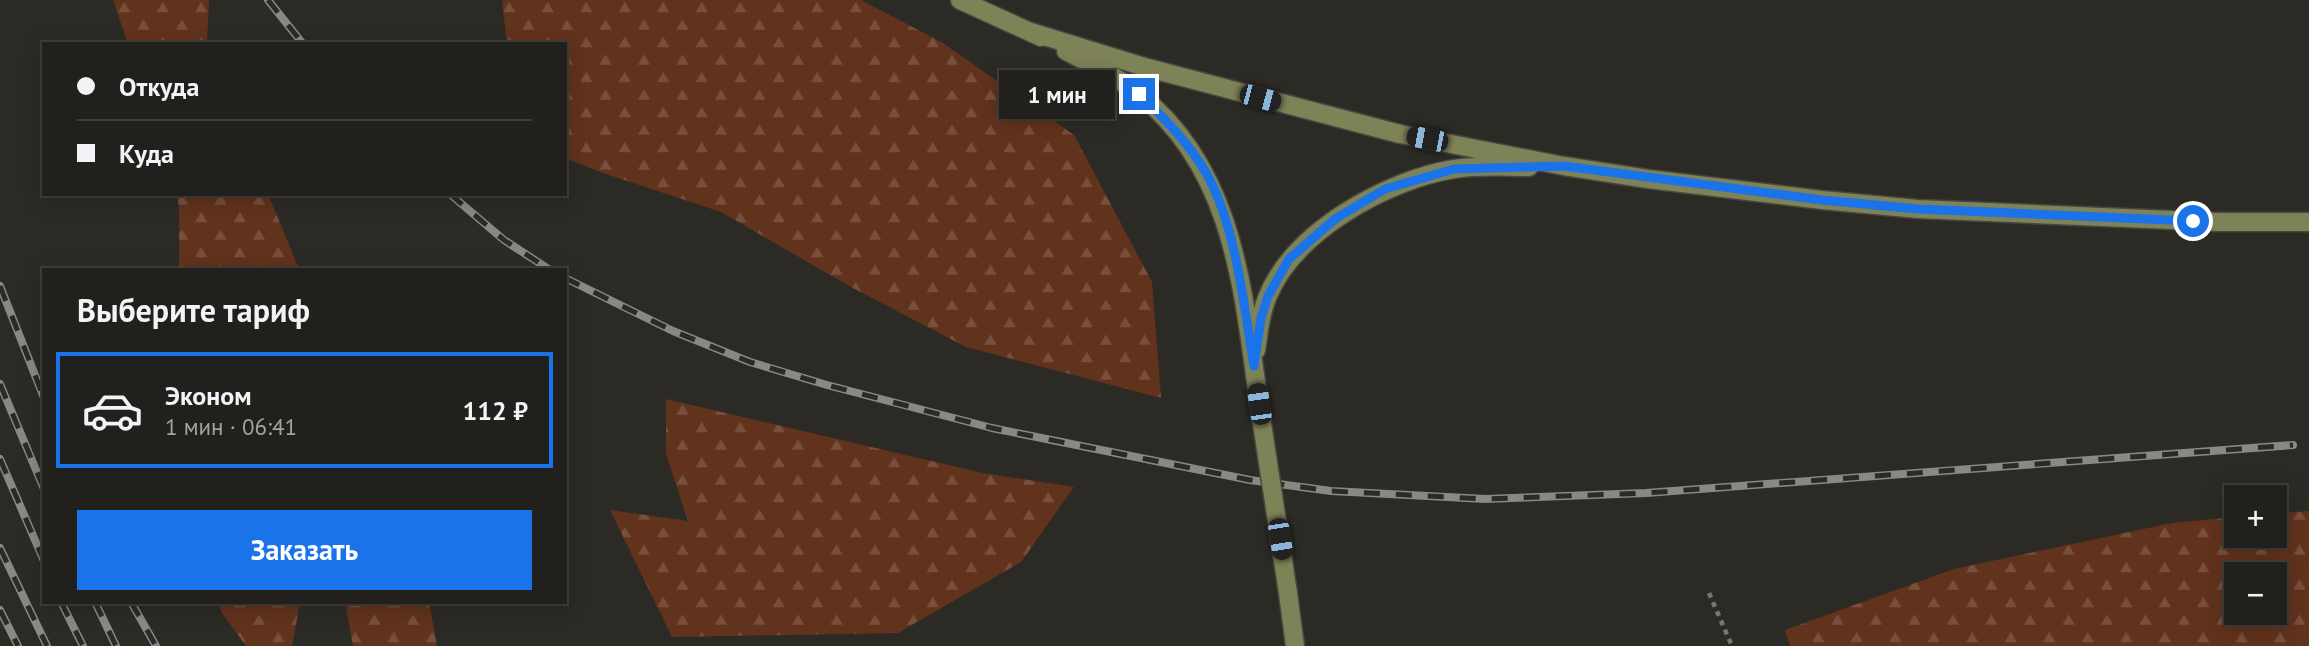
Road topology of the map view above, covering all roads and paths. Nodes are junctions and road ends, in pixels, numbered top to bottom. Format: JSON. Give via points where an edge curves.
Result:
{"nodes":[{"id":1,"x":960,"y":0,"type":"edge"},
{"id":2,"x":1031,"y":32,"type":"junction"},
{"id":3,"x":1564,"y":166,"type":"junction"},
{"id":4,"x":2309,"y":222,"type":"edge"},
{"id":5,"x":1254,"y":366,"type":"junction"},
{"id":6,"x":1709,"y":593,"type":"dead end"},
{"id":7,"x":1295,"y":646,"type":"edge"},
{"id":8,"x":1732,"y":646,"type":"edge"}],
"edges":[{"from":1,"to":2,"type":"main road"},
{"from":2,"to":3,"type":"main road","via":[[1387,131]]},
{"from":2,"to":5,"type":"main road","via":[[1139,94],[1173,128],[1206,173],[1239,273]]},
{"from":3,"to":4,"type":"main road","via":[[1918,209]]},
{"from":3,"to":5,"type":"main road","via":[[1454,169],[1385,189],[1335,219],[1289,259],[1268,296]]},
{"from":5,"to":7,"type":"main road","bridge":true},
{"from":6,"to":8,"type":"path"}]}
